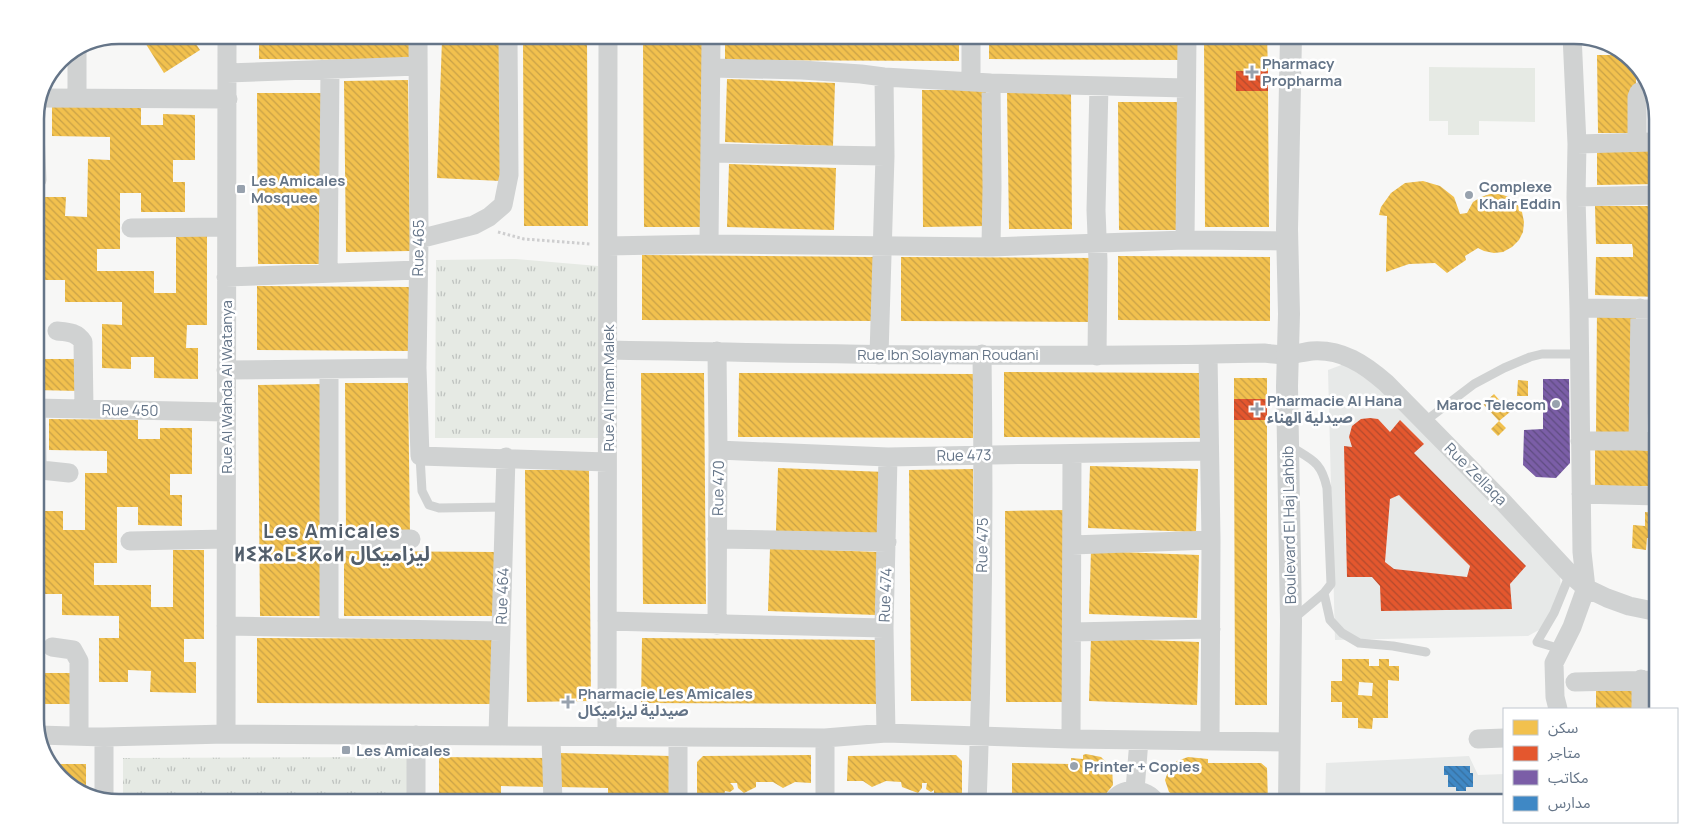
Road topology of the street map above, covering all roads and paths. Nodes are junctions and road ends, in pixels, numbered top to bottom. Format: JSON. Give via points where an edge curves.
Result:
{"nodes":[{"id":1,"x":227,"y":44,"type":"edge"},
{"id":2,"x":418,"y":44,"type":"edge"},
{"id":3,"x":508,"y":44,"type":"edge"},
{"id":4,"x":608,"y":44,"type":"edge"},
{"id":5,"x":710,"y":44,"type":"edge"},
{"id":6,"x":971,"y":44,"type":"edge"},
{"id":7,"x":1187,"y":44,"type":"edge"},
{"id":8,"x":1291,"y":44,"type":"edge"},
{"id":9,"x":1574,"y":44,"type":"edge"},
{"id":10,"x":78,"y":56,"type":"edge"},
{"id":11,"x":418,"y":66,"type":"junction"},
{"id":12,"x":711,"y":68,"type":"junction"},
{"id":13,"x":330,"y":69,"type":"junction"},
{"id":14,"x":227,"y":73,"type":"junction"},
{"id":15,"x":884,"y":78,"type":"junction"},
{"id":16,"x":971,"y":81,"type":"junction"},
{"id":17,"x":991,"y":82,"type":"junction"},
{"id":18,"x":1099,"y":86,"type":"junction"},
{"id":19,"x":1186,"y":88,"type":"junction"},
{"id":20,"x":1643,"y":90,"type":"edge"},
{"id":21,"x":47,"y":98,"type":"edge"},
{"id":22,"x":77,"y":98,"type":"junction"},
{"id":23,"x":228,"y":99,"type":"junction"},
{"id":24,"x":1577,"y":144,"type":"junction"},
{"id":25,"x":711,"y":153,"type":"junction"},
{"id":26,"x":884,"y":156,"type":"junction"},
{"id":27,"x":1649,"y":195,"type":"edge"},
{"id":28,"x":1576,"y":197,"type":"junction"},
{"id":29,"x":474,"y":225,"type":"junction"},
{"id":30,"x":132,"y":228,"type":"dead end"},
{"id":31,"x":226,"y":228,"type":"junction"},
{"id":32,"x":419,"y":239,"type":"junction"},
{"id":33,"x":1185,"y":240,"type":"junction"},
{"id":34,"x":1287,"y":241,"type":"junction"},
{"id":35,"x":1096,"y":243,"type":"junction"},
{"id":36,"x":709,"y":244,"type":"junction"},
{"id":37,"x":882,"y":244,"type":"junction"},
{"id":38,"x":608,"y":246,"type":"junction"},
{"id":39,"x":991,"y":247,"type":"junction"},
{"id":40,"x":418,"y":270,"type":"junction"},
{"id":41,"x":328,"y":272,"type":"junction"},
{"id":42,"x":226,"y":277,"type":"junction"},
{"id":43,"x":1579,"y":308,"type":"junction"},
{"id":44,"x":1649,"y":308,"type":"edge"},
{"id":45,"x":58,"y":331,"type":"dead end"},
{"id":46,"x":608,"y":350,"type":"junction"},
{"id":47,"x":717,"y":351,"type":"junction"},
{"id":48,"x":982,"y":354,"type":"junction"},
{"id":49,"x":1289,"y":354,"type":"junction"},
{"id":50,"x":1580,"y":354,"type":"junction"},
{"id":51,"x":878,"y":355,"type":"junction"},
{"id":52,"x":1208,"y":355,"type":"junction"},
{"id":53,"x":1097,"y":356,"type":"junction"},
{"id":54,"x":1639,"y":358,"type":"junction"},
{"id":55,"x":1649,"y":358,"type":"edge"},
{"id":56,"x":418,"y":368,"type":"junction"},
{"id":57,"x":329,"y":369,"type":"junction"},
{"id":58,"x":226,"y":370,"type":"junction"},
{"id":59,"x":1638,"y":405,"type":"junction"},
{"id":60,"x":1649,"y":405,"type":"edge"},
{"id":61,"x":44,"y":408,"type":"edge"},
{"id":62,"x":84,"y":408,"type":"junction"},
{"id":63,"x":225,"y":412,"type":"junction"},
{"id":64,"x":1424,"y":422,"type":"junction"},
{"id":65,"x":1580,"y":441,"type":"junction"},
{"id":66,"x":1638,"y":441,"type":"junction"},
{"id":67,"x":1649,"y":442,"type":"edge"},
{"id":68,"x":1288,"y":444,"type":"junction"},
{"id":69,"x":718,"y":450,"type":"junction"},
{"id":70,"x":1209,"y":452,"type":"junction"},
{"id":71,"x":1072,"y":454,"type":"junction"},
{"id":72,"x":983,"y":455,"type":"junction"},
{"id":73,"x":420,"y":456,"type":"junction"},
{"id":74,"x":506,"y":457,"type":"junction"},
{"id":75,"x":888,"y":457,"type":"junction"},
{"id":76,"x":607,"y":462,"type":"junction"},
{"id":77,"x":44,"y":470,"type":"edge"},
{"id":78,"x":69,"y":473,"type":"dead end"},
{"id":79,"x":1581,"y":494,"type":"junction"},
{"id":80,"x":1649,"y":496,"type":"edge"},
{"id":81,"x":505,"y":507,"type":"junction"},
{"id":82,"x":226,"y":539,"type":"junction"},
{"id":83,"x":411,"y":539,"type":"dead end"},
{"id":84,"x":717,"y":539,"type":"junction"},
{"id":85,"x":330,"y":540,"type":"junction"},
{"id":86,"x":1211,"y":540,"type":"junction"},
{"id":87,"x":130,"y":541,"type":"dead end"},
{"id":88,"x":887,"y":542,"type":"junction"},
{"id":89,"x":1072,"y":545,"type":"junction"},
{"id":90,"x":1570,"y":574,"type":"junction"},
{"id":91,"x":1586,"y":588,"type":"junction"},
{"id":92,"x":1324,"y":593,"type":"junction"},
{"id":93,"x":1649,"y":610,"type":"edge"},
{"id":94,"x":607,"y":621,"type":"junction"},
{"id":95,"x":1291,"y":621,"type":"junction"},
{"id":96,"x":717,"y":625,"type":"junction"},
{"id":97,"x":226,"y":626,"type":"junction"},
{"id":98,"x":329,"y":627,"type":"junction"},
{"id":99,"x":884,"y":628,"type":"junction"},
{"id":100,"x":1211,"y":629,"type":"junction"},
{"id":101,"x":501,"y":631,"type":"junction"},
{"id":102,"x":1072,"y":632,"type":"junction"},
{"id":103,"x":52,"y":647,"type":"dead end"},
{"id":104,"x":1561,"y":649,"type":"junction"},
{"id":105,"x":1426,"y":652,"type":"dead end"},
{"id":106,"x":1649,"y":680,"type":"edge"},
{"id":107,"x":1575,"y":682,"type":"dead end"},
{"id":108,"x":1649,"y":683,"type":"edge"},
{"id":109,"x":1558,"y":708,"type":"edge"},
{"id":110,"x":1641,"y":708,"type":"edge"},
{"id":111,"x":886,"y":732,"type":"junction"},
{"id":112,"x":226,"y":734,"type":"junction"},
{"id":113,"x":45,"y":735,"type":"edge"},
{"id":114,"x":416,"y":735,"type":"junction"},
{"id":115,"x":498,"y":735,"type":"junction"},
{"id":116,"x":79,"y":736,"type":"junction"},
{"id":117,"x":104,"y":736,"type":"junction"},
{"id":118,"x":608,"y":736,"type":"junction"},
{"id":119,"x":551,"y":737,"type":"junction"},
{"id":120,"x":678,"y":737,"type":"junction"},
{"id":121,"x":980,"y":737,"type":"junction"},
{"id":122,"x":825,"y":738,"type":"junction"},
{"id":123,"x":1503,"y":738,"type":"edge"},
{"id":124,"x":1071,"y":739,"type":"junction"},
{"id":125,"x":1478,"y":739,"type":"dead end"},
{"id":126,"x":1139,"y":740,"type":"junction"},
{"id":127,"x":1210,"y":741,"type":"junction"},
{"id":128,"x":1290,"y":742,"type":"junction"},
{"id":129,"x":1135,"y":790,"type":"junction"},
{"id":130,"x":104,"y":793,"type":"edge"},
{"id":131,"x":416,"y":794,"type":"edge"},
{"id":132,"x":553,"y":794,"type":"edge"},
{"id":133,"x":678,"y":794,"type":"edge"},
{"id":134,"x":825,"y":794,"type":"edge"},
{"id":135,"x":977,"y":794,"type":"edge"},
{"id":136,"x":1120,"y":794,"type":"edge"},
{"id":137,"x":1147,"y":794,"type":"edge"},
{"id":138,"x":1289,"y":794,"type":"edge"}],
"edges":[{"from":1,"to":14,"type":"street","name":"Rue Al Wahda Al Watanya"},
{"from":2,"to":11,"type":"street","name":"Rue 465"},
{"from":3,"to":29,"type":"street","via":[[509,175],[503,205]]},
{"from":4,"to":38,"type":"street","name":"Rue Al Imam Malek"},
{"from":5,"to":12,"type":"street"},
{"from":6,"to":16,"type":"street"},
{"from":7,"to":19,"type":"street"},
{"from":8,"to":34,"type":"street","name":"Boulevard El Haj Lahbib"},
{"from":9,"to":24,"type":"street"},
{"from":10,"to":22,"type":"street"},
{"from":11,"to":13,"type":"street"},
{"from":11,"to":32,"type":"street","name":"Rue 465"},
{"from":12,"to":15,"type":"street","via":[[802,70]]},
{"from":12,"to":25,"type":"street"},
{"from":13,"to":14,"type":"street"},
{"from":13,"to":41,"type":"street"},
{"from":14,"to":23,"type":"street","name":"Rue Al Wahda Al Watanya"},
{"from":15,"to":16,"type":"street"},
{"from":15,"to":26,"type":"street"},
{"from":16,"to":17,"type":"street"},
{"from":17,"to":18,"type":"street"},
{"from":17,"to":39,"type":"street"},
{"from":18,"to":19,"type":"street"},
{"from":18,"to":35,"type":"street"},
{"from":19,"to":33,"type":"street"},
{"from":20,"to":24,"type":"street","via":[[1637,97],[1645,142]]},
{"from":21,"to":22,"type":"street"},
{"from":22,"to":23,"type":"street"},
{"from":23,"to":31,"type":"street","name":"Rue Al Wahda Al Watanya"},
{"from":24,"to":28,"type":"street"},
{"from":25,"to":26,"type":"street"},
{"from":25,"to":36,"type":"street"},
{"from":26,"to":37,"type":"street"},
{"from":27,"to":28,"type":"street"},
{"from":28,"to":43,"type":"street"},
{"from":29,"to":32,"type":"street"},
{"from":29,"to":38,"type":"path","via":[[524,239]]},
{"from":30,"to":31,"type":"street"},
{"from":31,"to":42,"type":"street","name":"Rue Al Wahda Al Watanya"},
{"from":32,"to":40,"type":"street","name":"Rue 465"},
{"from":33,"to":34,"type":"street"},
{"from":33,"to":35,"type":"street"},
{"from":34,"to":49,"type":"street","name":"Boulevard El Haj Lahbib"},
{"from":35,"to":39,"type":"street"},
{"from":35,"to":53,"type":"street"},
{"from":36,"to":37,"type":"street"},
{"from":36,"to":38,"type":"street"},
{"from":37,"to":39,"type":"street"},
{"from":37,"to":51,"type":"street"},
{"from":38,"to":46,"type":"street","name":"Rue Al Imam Malek"},
{"from":40,"to":41,"type":"street"},
{"from":40,"to":56,"type":"street","name":"Rue 465"},
{"from":41,"to":42,"type":"street"},
{"from":42,"to":58,"type":"street","name":"Rue Al Wahda Al Watanya"},
{"from":43,"to":44,"type":"street"},
{"from":43,"to":50,"type":"street"},
{"from":44,"to":54,"type":"street"},
{"from":45,"to":62,"type":"street","via":[[77,335],[82,342]]},
{"from":46,"to":47,"type":"street","name":"Rue Ibn Solayman Roudani"},
{"from":46,"to":76,"type":"street","name":"Rue Al Imam Malek"},
{"from":47,"to":51,"type":"street","name":"Rue Ibn Solayman Roudani"},
{"from":47,"to":69,"type":"street","name":"Rue 470"},
{"from":48,"to":51,"type":"street","name":"Rue Ibn Solayman Roudani"},
{"from":48,"to":53,"type":"street","name":"Rue Ibn Solayman Roudani"},
{"from":48,"to":72,"type":"street","name":"Rue 475"},
{"from":49,"to":52,"type":"street","name":"Rue Ibn Solayman Roudani"},
{"from":49,"to":64,"type":"street","name":"Rue Zellaqa","via":[[1336,353],[1356,360],[1376,374]]},
{"from":49,"to":68,"type":"street","name":"Boulevard El Haj Lahbib"},
{"from":50,"to":64,"type":"lane","via":[[1542,354],[1504,368],[1474,384]]},
{"from":50,"to":65,"type":"street"},
{"from":52,"to":53,"type":"street","name":"Rue Ibn Solayman Roudani"},
{"from":52,"to":70,"type":"street"},
{"from":54,"to":55,"type":"street"},
{"from":54,"to":59,"type":"street"},
{"from":56,"to":57,"type":"street"},
{"from":56,"to":73,"type":"street","name":"Rue 465"},
{"from":57,"to":58,"type":"street"},
{"from":57,"to":85,"type":"street"},
{"from":58,"to":63,"type":"street","name":"Rue Al Wahda Al Watanya"},
{"from":59,"to":60,"type":"street"},
{"from":59,"to":66,"type":"street"},
{"from":61,"to":62,"type":"street","name":"Rue 450"},
{"from":62,"to":63,"type":"street","name":"Rue 450"},
{"from":63,"to":82,"type":"street","name":"Rue Al Wahda Al Watanya"},
{"from":64,"to":90,"type":"street","name":"Rue Zellaqa"},
{"from":65,"to":66,"type":"street"},
{"from":65,"to":79,"type":"street"},
{"from":66,"to":67,"type":"street"},
{"from":68,"to":92,"type":"lane","via":[[1318,464],[1324,474],[1330,584]]},
{"from":68,"to":95,"type":"street","name":"Boulevard El Haj Lahbib"},
{"from":69,"to":75,"type":"street","name":"Rue 473"},
{"from":69,"to":84,"type":"street","name":"Rue 470"},
{"from":70,"to":71,"type":"street","name":"Rue 473"},
{"from":70,"to":86,"type":"street"},
{"from":71,"to":72,"type":"street","name":"Rue 473"},
{"from":71,"to":89,"type":"street"},
{"from":72,"to":75,"type":"street","name":"Rue 473"},
{"from":72,"to":121,"type":"street","name":"Rue 475"},
{"from":73,"to":74,"type":"street"},
{"from":73,"to":81,"type":"lane","via":[[422,491],[429,505],[439,508]]},
{"from":74,"to":76,"type":"street"},
{"from":74,"to":81,"type":"street","name":"Rue 464"},
{"from":75,"to":88,"type":"street","name":"Rue 474"},
{"from":76,"to":94,"type":"street","name":"Rue Al Imam Malek"},
{"from":77,"to":78,"type":"street"},
{"from":79,"to":80,"type":"street"},
{"from":79,"to":91,"type":"street"},
{"from":81,"to":101,"type":"street","name":"Rue 464"},
{"from":82,"to":87,"type":"street"},
{"from":82,"to":97,"type":"street","name":"Rue Al Wahda Al Watanya"},
{"from":83,"to":85,"type":"street"},
{"from":84,"to":88,"type":"street"},
{"from":84,"to":96,"type":"street","name":"Rue 470"},
{"from":85,"to":98,"type":"street"},
{"from":86,"to":89,"type":"street"},
{"from":86,"to":100,"type":"street"},
{"from":88,"to":99,"type":"street","name":"Rue 474"},
{"from":89,"to":102,"type":"street"},
{"from":90,"to":91,"type":"street","name":"Rue Zellaqa"},
{"from":90,"to":104,"type":"lane","via":[[1554,613],[1537,642]]},
{"from":91,"to":93,"type":"street","name":"Rue Zellaqa","via":[[1606,598]]},
{"from":91,"to":104,"type":"street"},
{"from":92,"to":95,"type":"lane"},
{"from":92,"to":105,"type":"lane","via":[[1330,620],[1342,634],[1359,643]]},
{"from":94,"to":96,"type":"street"},
{"from":94,"to":118,"type":"street","name":"Rue Al Imam Malek"},
{"from":95,"to":128,"type":"street","name":"Boulevard El Haj Lahbib"},
{"from":96,"to":99,"type":"street"},
{"from":97,"to":98,"type":"street"},
{"from":97,"to":112,"type":"street","name":"Rue Al Wahda Al Watanya"},
{"from":98,"to":101,"type":"street"},
{"from":99,"to":111,"type":"street","name":"Rue 474"},
{"from":100,"to":102,"type":"street"},
{"from":100,"to":127,"type":"street"},
{"from":101,"to":115,"type":"street","name":"Rue 464"},
{"from":102,"to":124,"type":"street"},
{"from":103,"to":116,"type":"street","via":[[73,650],[80,661]]},
{"from":104,"to":109,"type":"street","via":[[1554,663]]},
{"from":106,"to":107,"type":"street"},
{"from":108,"to":110,"type":"street"},
{"from":111,"to":121,"type":"street"},
{"from":111,"to":122,"type":"street"},
{"from":112,"to":114,"type":"street"},
{"from":112,"to":117,"type":"street"},
{"from":113,"to":116,"type":"street"},
{"from":114,"to":115,"type":"street"},
{"from":114,"to":131,"type":"street"},
{"from":115,"to":119,"type":"street"},
{"from":116,"to":117,"type":"street"},
{"from":117,"to":130,"type":"street"},
{"from":118,"to":119,"type":"street"},
{"from":118,"to":120,"type":"street"},
{"from":119,"to":132,"type":"street"},
{"from":120,"to":122,"type":"street"},
{"from":120,"to":133,"type":"street"},
{"from":121,"to":124,"type":"street"},
{"from":121,"to":135,"type":"street","name":"Rue 475"},
{"from":122,"to":134,"type":"street"},
{"from":123,"to":125,"type":"street"},
{"from":124,"to":126,"type":"street"},
{"from":126,"to":127,"type":"street"},
{"from":126,"to":129,"type":"street"},
{"from":127,"to":128,"type":"street"},
{"from":128,"to":138,"type":"street","name":"Boulevard El Haj Lahbib"},
{"from":129,"to":136,"type":"street"},
{"from":129,"to":137,"type":"street"}]}
